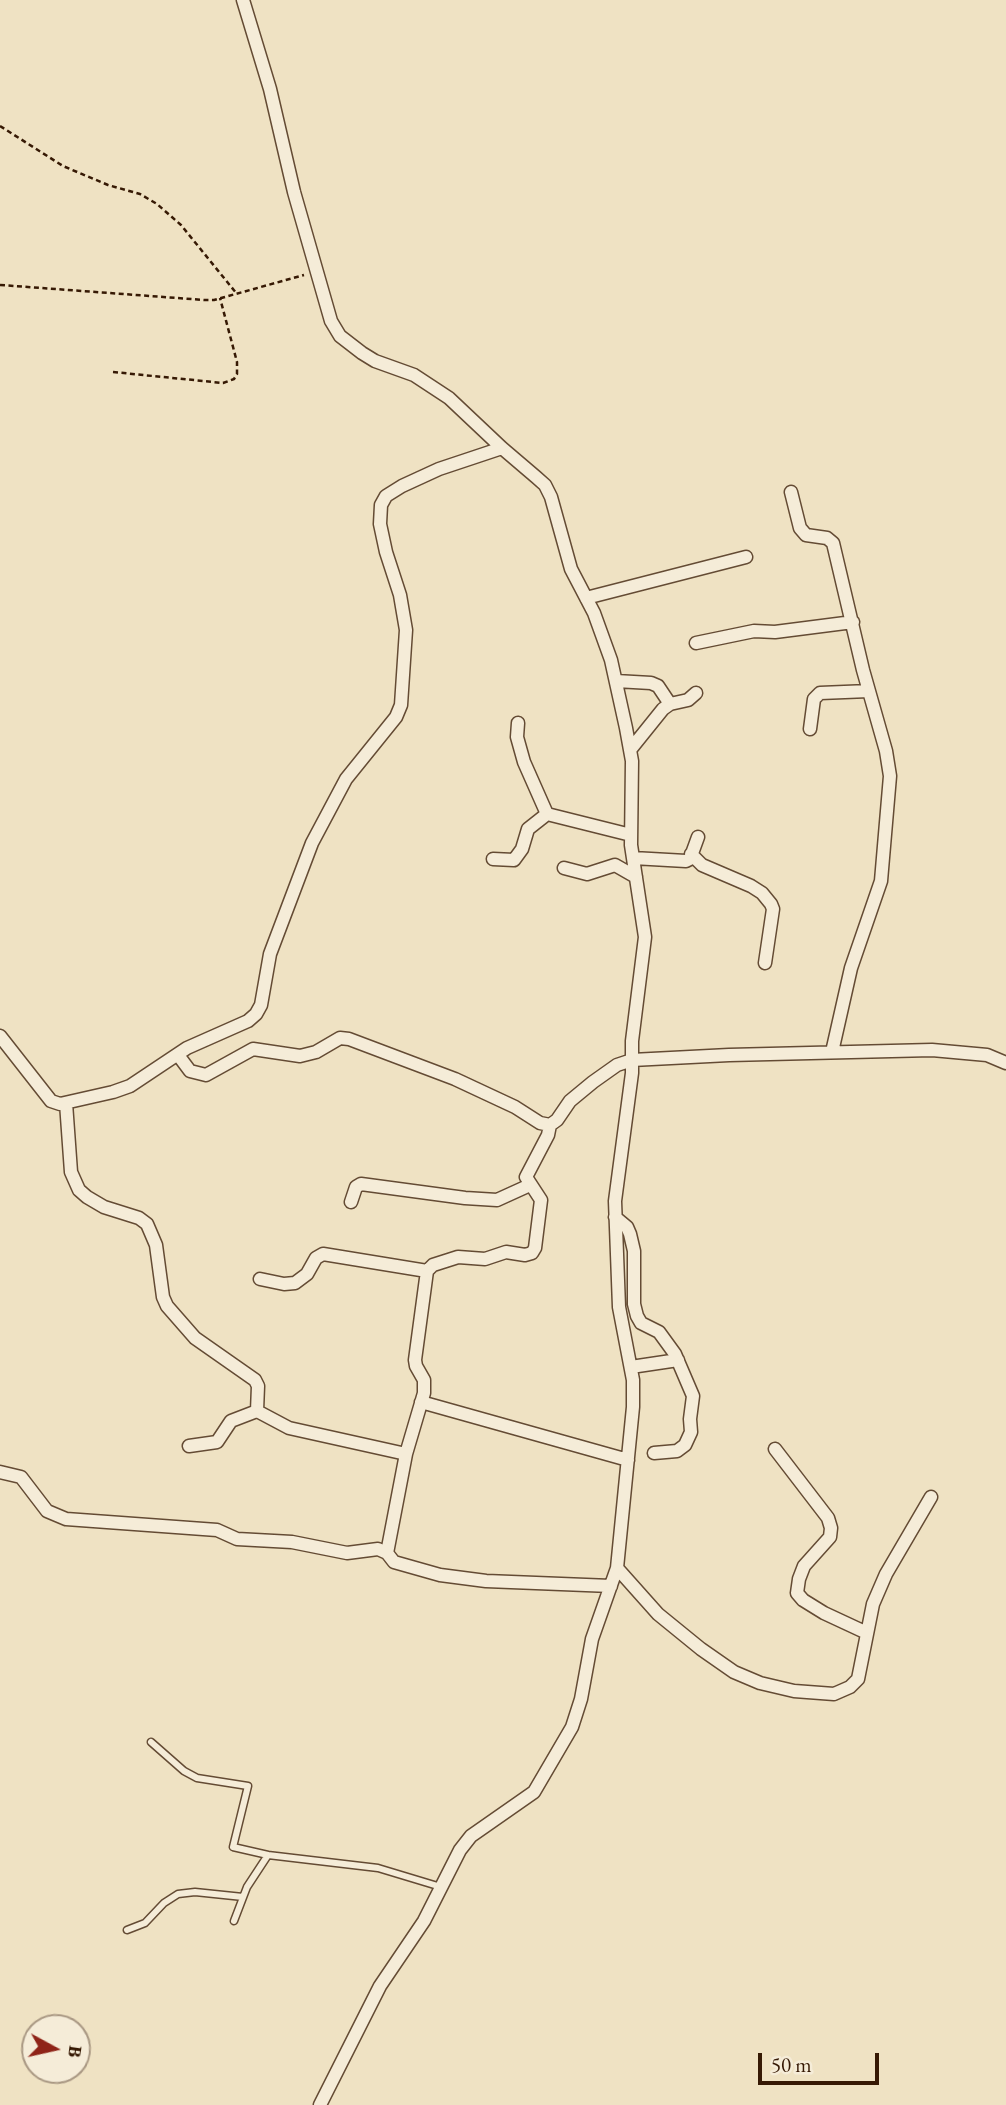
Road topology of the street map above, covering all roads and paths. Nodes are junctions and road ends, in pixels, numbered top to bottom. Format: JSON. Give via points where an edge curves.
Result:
{"nodes":[{"id":1,"x":243,"y":0,"type":"edge"},
{"id":2,"x":0,"y":126,"type":"edge"},
{"id":3,"x":317,"y":271,"type":"junction"},
{"id":4,"x":0,"y":285,"type":"edge"},
{"id":5,"x":237,"y":294,"type":"junction"},
{"id":6,"x":220,"y":298,"type":"junction"},
{"id":7,"x":113,"y":373,"type":"dead end"},
{"id":8,"x":502,"y":448,"type":"junction"},
{"id":9,"x":791,"y":492,"type":"dead end"},
{"id":10,"x":746,"y":557,"type":"dead end"},
{"id":11,"x":586,"y":598,"type":"junction"},
{"id":12,"x":853,"y":622,"type":"junction"},
{"id":13,"x":696,"y":643,"type":"dead end"},
{"id":14,"x":617,"y":681,"type":"junction"},
{"id":15,"x":869,"y":691,"type":"junction"},
{"id":16,"x":696,"y":693,"type":"dead end"},
{"id":17,"x":670,"y":704,"type":"junction"},
{"id":18,"x":519,"y":723,"type":"dead end"},
{"id":19,"x":810,"y":729,"type":"dead end"},
{"id":20,"x":630,"y":750,"type":"junction"},
{"id":21,"x":547,"y":814,"type":"junction"},
{"id":22,"x":631,"y":835,"type":"junction"},
{"id":23,"x":698,"y":837,"type":"dead end"},
{"id":24,"x":691,"y":854,"type":"junction"},
{"id":25,"x":633,"y":858,"type":"junction"},
{"id":26,"x":492,"y":859,"type":"dead end"},
{"id":27,"x":565,"y":868,"type":"dead end"},
{"id":28,"x":636,"y":877,"type":"junction"},
{"id":29,"x":765,"y":963,"type":"dead end"},
{"id":30,"x":0,"y":1036,"type":"edge"},
{"id":31,"x":832,"y":1052,"type":"junction"},
{"id":32,"x":178,"y":1055,"type":"junction"},
{"id":33,"x":632,"y":1060,"type":"junction"},
{"id":34,"x":1006,"y":1063,"type":"edge"},
{"id":35,"x":66,"y":1103,"type":"junction"},
{"id":36,"x":550,"y":1125,"type":"junction"},
{"id":37,"x":530,"y":1185,"type":"junction"},
{"id":38,"x":351,"y":1202,"type":"dead end"},
{"id":39,"x":615,"y":1217,"type":"junction"},
{"id":40,"x":427,"y":1271,"type":"junction"},
{"id":41,"x":260,"y":1279,"type":"dead end"},
{"id":42,"x":678,"y":1360,"type":"junction"},
{"id":43,"x":631,"y":1367,"type":"junction"},
{"id":44,"x":421,"y":1402,"type":"junction"},
{"id":45,"x":257,"y":1411,"type":"junction"},
{"id":46,"x":189,"y":1446,"type":"dead end"},
{"id":47,"x":775,"y":1449,"type":"dead end"},
{"id":48,"x":654,"y":1453,"type":"dead end"},
{"id":49,"x":406,"y":1454,"type":"junction"},
{"id":50,"x":628,"y":1460,"type":"junction"},
{"id":51,"x":0,"y":1472,"type":"edge"},
{"id":52,"x":931,"y":1497,"type":"dead end"},
{"id":53,"x":387,"y":1553,"type":"junction"},
{"id":54,"x":617,"y":1568,"type":"junction"},
{"id":55,"x":611,"y":1586,"type":"junction"},
{"id":56,"x":867,"y":1633,"type":"junction"},
{"id":57,"x":151,"y":1742,"type":"dead end"},
{"id":58,"x":268,"y":1855,"type":"junction"},
{"id":59,"x":441,"y":1887,"type":"junction"},
{"id":60,"x":243,"y":1896,"type":"junction"},
{"id":61,"x":234,"y":1922,"type":"dead end"},
{"id":62,"x":127,"y":1930,"type":"dead end"},
{"id":63,"x":320,"y":2105,"type":"edge"}],
"edges":[{"from":1,"to":3,"type":"street"},
{"from":2,"to":5,"type":"path","via":[[63,166],[157,204],[181,225]]},
{"from":3,"to":5,"type":"path"},
{"from":3,"to":8,"type":"street","via":[[340,336],[375,361],[430,383]]},
{"from":4,"to":6,"type":"path"},
{"from":5,"to":6,"type":"path"},
{"from":6,"to":7,"type":"path","via":[[237,362],[234,379],[223,383]]},
{"from":8,"to":11,"type":"street","via":[[545,485],[570,569]]},
{"from":8,"to":32,"type":"street","via":[[439,469],[393,490],[383,500],[380,524],[406,630],[400,710],[346,779],[312,844],[270,954],[260,1010],[248,1021]]},
{"from":9,"to":12,"type":"street","via":[[806,536],[827,538],[833,544]]},
{"from":10,"to":11,"type":"street"},
{"from":11,"to":14,"type":"street"},
{"from":12,"to":13,"type":"street","via":[[754,631]]},
{"from":12,"to":15,"type":"street"},
{"from":14,"to":17,"type":"street","via":[[658,686]]},
{"from":14,"to":20,"type":"street"},
{"from":15,"to":19,"type":"street","via":[[820,693],[814,699]]},
{"from":15,"to":31,"type":"street","via":[[890,776],[881,881],[851,968]]},
{"from":16,"to":17,"type":"street"},
{"from":17,"to":20,"type":"street"},
{"from":18,"to":21,"type":"street","via":[[517,737],[524,762]]},
{"from":20,"to":22,"type":"street"},
{"from":21,"to":22,"type":"street"},
{"from":21,"to":26,"type":"street","via":[[528,829],[514,859]]},
{"from":22,"to":25,"type":"street"},
{"from":23,"to":24,"type":"street"},
{"from":24,"to":25,"type":"street","via":[[690,859],[678,862]]},
{"from":24,"to":29,"type":"street","via":[[702,865],[751,886],[772,904]]},
{"from":25,"to":28,"type":"street"},
{"from":27,"to":28,"type":"street","via":[[587,874],[615,865]]},
{"from":28,"to":33,"type":"street","via":[[645,937]]},
{"from":30,"to":35,"type":"street","via":[[51,1101]]},
{"from":31,"to":33,"type":"street"},
{"from":31,"to":34,"type":"street","via":[[956,1051]]},
{"from":32,"to":35,"type":"street","via":[[130,1086]]},
{"from":32,"to":36,"type":"street","via":[[190,1071],[206,1075],[253,1049],[300,1056],[340,1038],[349,1039],[455,1079]]},
{"from":33,"to":36,"type":"street","via":[[593,1082]]},
{"from":33,"to":39,"type":"street"},
{"from":35,"to":45,"type":"street","via":[[71,1172],[79,1190],[104,1207],[147,1224],[156,1245],[167,1306],[195,1338],[255,1380]]},
{"from":36,"to":37,"type":"street","via":[[528,1171]]},
{"from":37,"to":38,"type":"street","via":[[497,1200],[361,1184]]},
{"from":37,"to":40,"type":"street","via":[[541,1200],[532,1253],[458,1257]]},
{"from":39,"to":42,"type":"street","via":[[627,1227],[632,1242],[637,1316],[659,1332]]},
{"from":39,"to":43,"type":"street","via":[[619,1307]]},
{"from":40,"to":41,"type":"street","via":[[323,1254],[295,1283]]},
{"from":40,"to":44,"type":"street","via":[[415,1360],[424,1383]]},
{"from":42,"to":43,"type":"street"},
{"from":42,"to":48,"type":"street","via":[[692,1396],[691,1432],[677,1451]]},
{"from":43,"to":50,"type":"street","via":[[634,1393]]},
{"from":44,"to":49,"type":"street"},
{"from":44,"to":50,"type":"street"},
{"from":45,"to":46,"type":"street","via":[[231,1421],[217,1442]]},
{"from":45,"to":49,"type":"street","via":[[289,1428]]},
{"from":47,"to":56,"type":"street","via":[[831,1528],[830,1538],[804,1566],[797,1593],[824,1614]]},
{"from":49,"to":53,"type":"street"},
{"from":50,"to":54,"type":"street"},
{"from":51,"to":53,"type":"street","via":[[21,1477],[47,1511],[66,1519],[217,1530],[237,1539],[292,1542],[346,1553],[378,1549]]},
{"from":52,"to":56,"type":"street","via":[[886,1574]]},
{"from":53,"to":55,"type":"street","via":[[394,1562],[440,1575]]},
{"from":54,"to":55,"type":"street"},
{"from":54,"to":56,"type":"street","via":[[658,1614],[701,1649],[760,1683],[811,1694],[834,1694],[849,1687],[858,1679]]},
{"from":55,"to":59,"type":"street","via":[[592,1639],[576,1717],[538,1787],[471,1836]]},
{"from":57,"to":58,"type":"lane","via":[[197,1777],[248,1786],[233,1847]]},
{"from":58,"to":59,"type":"lane","via":[[378,1868]]},
{"from":58,"to":60,"type":"lane"},
{"from":59,"to":63,"type":"street","via":[[380,1986]]},
{"from":60,"to":61,"type":"lane"},
{"from":60,"to":62,"type":"lane","via":[[178,1894],[145,1923]]}]}
